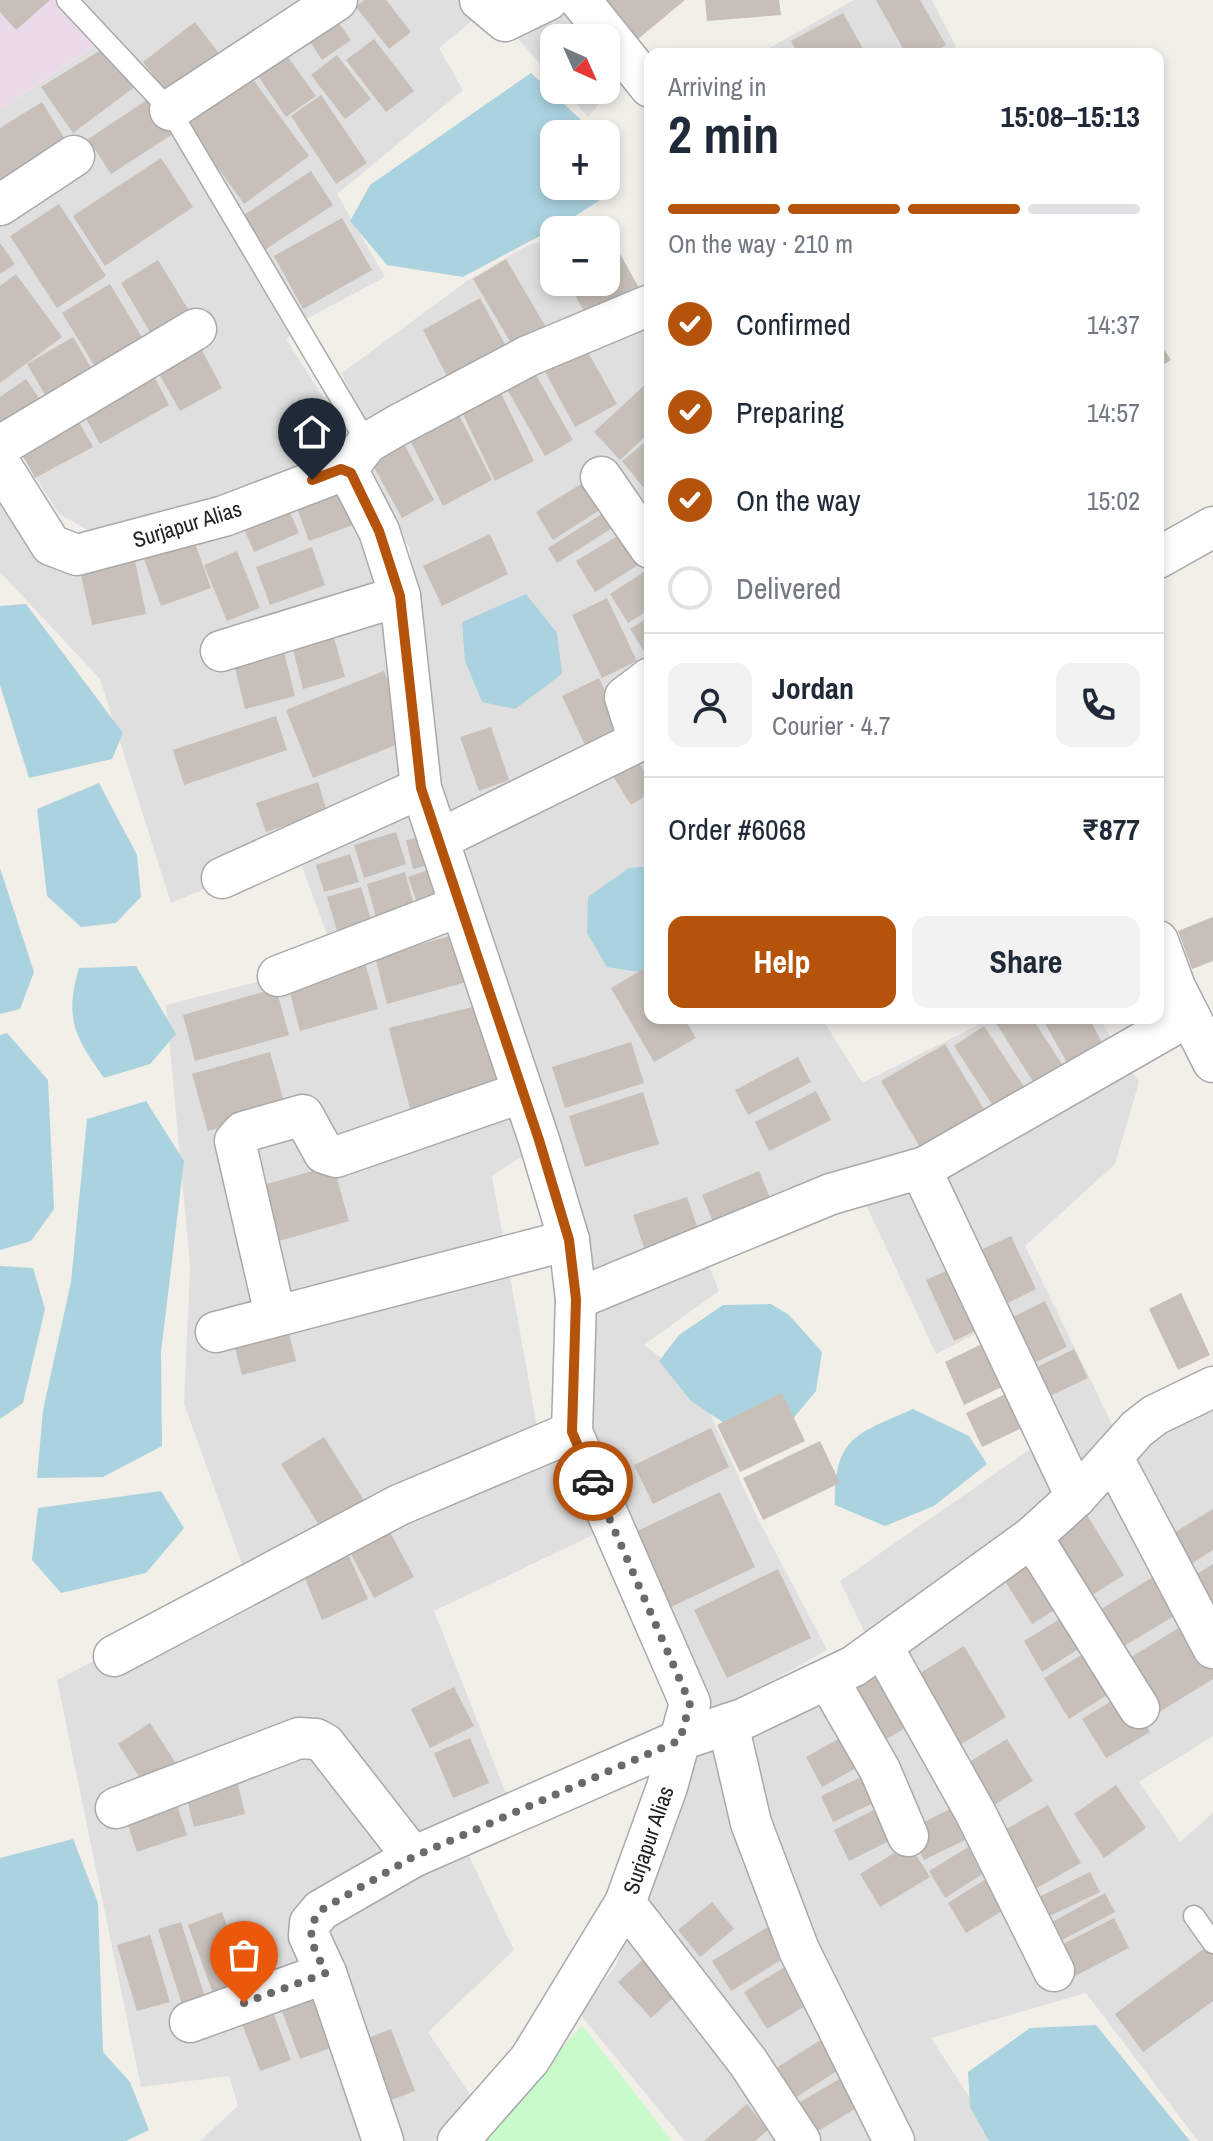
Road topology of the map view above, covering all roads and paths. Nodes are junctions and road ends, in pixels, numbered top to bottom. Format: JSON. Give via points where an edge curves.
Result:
{"nodes":[{"id":1,"x":67,"y":0,"type":"edge"},
{"id":2,"x":337,"y":0,"type":"edge"},
{"id":3,"x":480,"y":0,"type":"edge"},
{"id":4,"x":548,"y":0,"type":"edge"},
{"id":5,"x":580,"y":0,"type":"edge"},
{"id":6,"x":644,"y":80,"type":"edge"},
{"id":7,"x":170,"y":110,"type":"junction"},
{"id":8,"x":74,"y":156,"type":"dead end"},
{"id":9,"x":0,"y":205,"type":"edge"},
{"id":10,"x":644,"y":308,"type":"edge"},
{"id":11,"x":196,"y":329,"type":"dead end"},
{"id":12,"x":0,"y":446,"type":"edge"},
{"id":13,"x":357,"y":456,"type":"junction"},
{"id":14,"x":0,"y":464,"type":"edge"},
{"id":15,"x":601,"y":477,"type":"dead end"},
{"id":16,"x":1213,"y":527,"type":"edge"},
{"id":17,"x":644,"y":539,"type":"edge"},
{"id":18,"x":1164,"y":555,"type":"edge"},
{"id":19,"x":400,"y":596,"type":"junction"},
{"id":20,"x":221,"y":651,"type":"dead end"},
{"id":21,"x":644,"y":683,"type":"edge"},
{"id":22,"x":421,"y":788,"type":"junction"},
{"id":23,"x":438,"y":840,"type":"junction"},
{"id":24,"x":222,"y":878,"type":"dead end"},
{"id":25,"x":460,"y":906,"type":"junction"},
{"id":26,"x":1164,"y":956,"type":"edge"},
{"id":27,"x":278,"y":976,"type":"dead end"},
{"id":28,"x":1189,"y":1016,"type":"junction"},
{"id":29,"x":1213,"y":1062,"type":"edge"},
{"id":30,"x":523,"y":1092,"type":"junction"},
{"id":31,"x":925,"y":1167,"type":"junction"},
{"id":32,"x":569,"y":1240,"type":"junction"},
{"id":33,"x":576,"y":1299,"type":"junction"},
{"id":34,"x":275,"y":1315,"type":"junction"},
{"id":35,"x":216,"y":1332,"type":"dead end"},
{"id":36,"x":1213,"y":1387,"type":"edge"},
{"id":37,"x":572,"y":1432,"type":"junction"},
{"id":38,"x":1113,"y":1458,"type":"junction"},
{"id":39,"x":1076,"y":1497,"type":"junction"},
{"id":40,"x":1032,"y":1537,"type":"junction"},
{"id":41,"x":883,"y":1648,"type":"junction"},
{"id":42,"x":1213,"y":1648,"type":"edge"},
{"id":43,"x":114,"y":1656,"type":"dead end"},
{"id":44,"x":829,"y":1681,"type":"junction"},
{"id":45,"x":1139,"y":1708,"type":"dead end"},
{"id":46,"x":728,"y":1724,"type":"junction"},
{"id":47,"x":680,"y":1740,"type":"junction"},
{"id":48,"x":116,"y":1808,"type":"dead end"},
{"id":49,"x":908,"y":1836,"type":"dead end"},
{"id":50,"x":413,"y":1857,"type":"junction"},
{"id":51,"x":625,"y":1903,"type":"junction"},
{"id":52,"x":1194,"y":1916,"type":"dead end"},
{"id":53,"x":1213,"y":1943,"type":"edge"},
{"id":54,"x":1054,"y":1971,"type":"dead end"},
{"id":55,"x":326,"y":1973,"type":"junction"},
{"id":56,"x":190,"y":2022,"type":"dead end"},
{"id":57,"x":383,"y":2141,"type":"edge"},
{"id":58,"x":458,"y":2141,"type":"edge"},
{"id":59,"x":800,"y":2141,"type":"edge"},
{"id":60,"x":894,"y":2141,"type":"edge"}],
"edges":[{"from":1,"to":7,"type":"lane"},
{"from":2,"to":7,"type":"street"},
{"from":3,"to":4,"type":"street","via":[[505,21]]},
{"from":5,"to":6,"type":"street"},
{"from":7,"to":13,"type":"lane"},
{"from":8,"to":9,"type":"street"},
{"from":10,"to":13,"type":"street","via":[[528,356]]},
{"from":11,"to":12,"type":"street"},
{"from":13,"to":14,"type":"street","name":"Surjapur Alias","via":[[197,524],[77,555],[51,545]]},
{"from":13,"to":19,"type":"street","name":"Surjapur Alias"},
{"from":15,"to":17,"type":"street"},
{"from":16,"to":18,"type":"street"},
{"from":19,"to":20,"type":"street"},
{"from":19,"to":22,"type":"street","name":"Surjapur Alias"},
{"from":21,"to":23,"type":"street","via":[[625,697],[635,743]]},
{"from":22,"to":23,"type":"street","name":"Surjapur Alias"},
{"from":22,"to":24,"type":"street"},
{"from":23,"to":25,"type":"street","name":"Surjapur Alias"},
{"from":25,"to":27,"type":"street"},
{"from":25,"to":30,"type":"street","name":"Surjapur Alias"},
{"from":26,"to":28,"type":"street"},
{"from":28,"to":29,"type":"street"},
{"from":28,"to":31,"type":"street"},
{"from":30,"to":32,"type":"street","name":"Surjapur Alias"},
{"from":30,"to":34,"type":"street","via":[[336,1157],[324,1153],[303,1115],[243,1132],[235,1141]]},
{"from":31,"to":33,"type":"street","via":[[831,1194]]},
{"from":31,"to":39,"type":"street","via":[[925,1178]]},
{"from":32,"to":33,"type":"street","name":"Surjapur Alias"},
{"from":32,"to":34,"type":"street"},
{"from":33,"to":37,"type":"street","name":"Surjapur Alias"},
{"from":34,"to":35,"type":"street"},
{"from":36,"to":38,"type":"street","via":[[1155,1415]]},
{"from":37,"to":43,"type":"street","via":[[399,1505]]},
{"from":37,"to":47,"type":"street","name":"Surjapur Alias","via":[[690,1703]]},
{"from":38,"to":39,"type":"street"},
{"from":38,"to":42,"type":"street"},
{"from":39,"to":40,"type":"street"},
{"from":40,"to":41,"type":"street"},
{"from":40,"to":45,"type":"street"},
{"from":41,"to":44,"type":"street"},
{"from":41,"to":54,"type":"street","via":[[975,1812]]},
{"from":44,"to":46,"type":"street"},
{"from":44,"to":49,"type":"street","via":[[880,1770]]},
{"from":46,"to":47,"type":"street"},
{"from":46,"to":60,"type":"street","via":[[751,1823],[799,1950]]},
{"from":47,"to":50,"type":"street"},
{"from":47,"to":51,"type":"street","name":"Surjapur Alias"},
{"from":48,"to":50,"type":"street","via":[[299,1738],[316,1739]]},
{"from":50,"to":55,"type":"street","via":[[321,1910],[310,1923],[309,1936]]},
{"from":51,"to":58,"type":"street","name":"Surjapur Alias","via":[[530,2059]]},
{"from":51,"to":59,"type":"street","via":[[748,2062]]},
{"from":52,"to":53,"type":"lane"},
{"from":55,"to":56,"type":"street"},
{"from":55,"to":57,"type":"street"}]}
